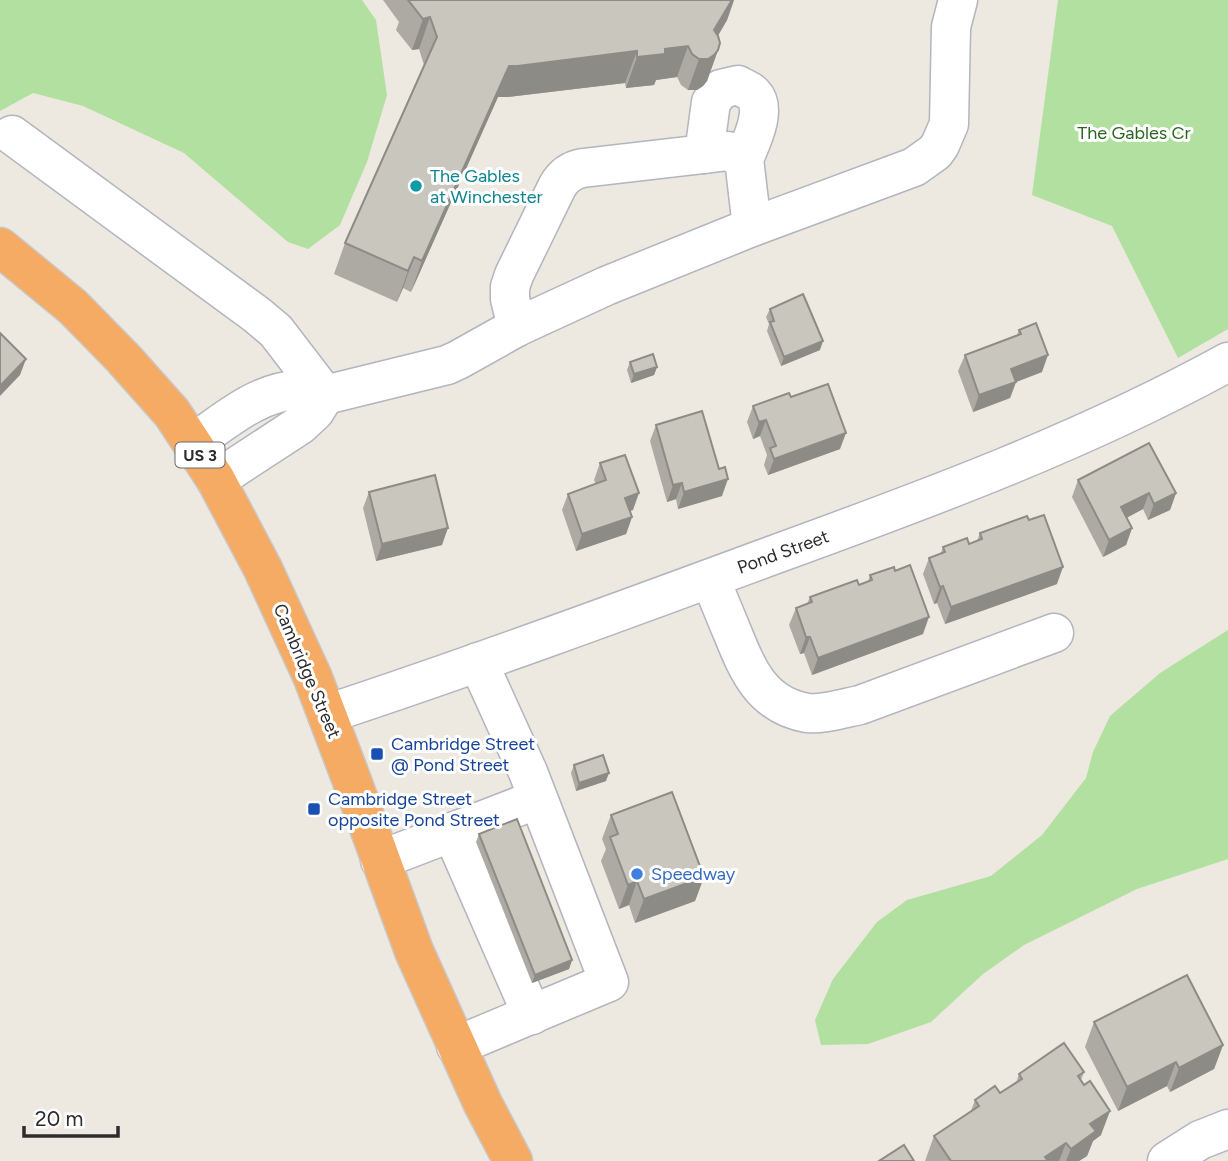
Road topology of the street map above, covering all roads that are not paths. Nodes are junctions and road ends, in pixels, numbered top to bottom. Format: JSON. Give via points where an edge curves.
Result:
{"nodes":[{"id":1,"x":958,"y":0,"type":"edge"},
{"id":2,"x":12,"y":135,"type":"dead end"},
{"id":3,"x":704,"y":154,"type":"junction"},
{"id":4,"x":744,"y":159,"type":"junction"},
{"id":5,"x":752,"y":227,"type":"junction"},
{"id":6,"x":0,"y":247,"type":"edge"},
{"id":7,"x":517,"y":327,"type":"junction"},
{"id":8,"x":1228,"y":362,"type":"edge"},
{"id":9,"x":325,"y":395,"type":"junction"},
{"id":10,"x":193,"y":443,"type":"junction"},
{"id":11,"x":216,"y":480,"type":"junction"},
{"id":12,"x":710,"y":579,"type":"junction"},
{"id":13,"x":1054,"y":633,"type":"dead end"},
{"id":14,"x":478,"y":662,"type":"junction"},
{"id":15,"x":327,"y":714,"type":"junction"},
{"id":16,"x":538,"y":799,"type":"junction"},
{"id":17,"x":452,"y":832,"type":"junction"},
{"id":18,"x":380,"y":860,"type":"junction"},
{"id":19,"x":532,"y":1015,"type":"junction"},
{"id":20,"x":456,"y":1046,"type":"junction"},
{"id":21,"x":1228,"y":1129,"type":"edge"},
{"id":22,"x":513,"y":1161,"type":"edge"},
{"id":23,"x":1167,"y":1161,"type":"edge"}],
"edges":[{"from":1,"to":5,"type":"street","via":[[951,27],[949,124],[935,152],[906,172]]},
{"from":2,"to":9,"type":"street","via":[[257,315],[276,331]]},
{"from":3,"to":4,"type":"street","via":[[728,151]]},
{"from":3,"to":4,"type":"street","via":[[711,102],[721,89],[738,85],[754,94],[759,107],[758,124]]},
{"from":3,"to":7,"type":"street","via":[[583,168],[565,176],[512,281],[510,299]]},
{"from":4,"to":5,"type":"street"},
{"from":5,"to":7,"type":"street"},
{"from":6,"to":10,"type":"highway","name":"Cambridge Street","number":"US 3","via":[[97,331],[149,385]]},
{"from":7,"to":9,"type":"street","via":[[447,365]]},
{"from":8,"to":12,"type":"street","name":"Pond Street","via":[[1055,446]]},
{"from":9,"to":10,"type":"street","via":[[300,390],[278,393],[250,405]]},
{"from":9,"to":11,"type":"street","via":[[300,425]]},
{"from":10,"to":11,"type":"highway","name":"Cambridge Street","number":"US 3"},
{"from":11,"to":15,"type":"highway","name":"Cambridge Street","number":"US 3"},
{"from":12,"to":13,"type":"street","via":[[747,668],[761,690],[779,704],[808,713],[860,705]]},
{"from":12,"to":14,"type":"street","name":"Pond Street"},
{"from":14,"to":15,"type":"street","name":"Pond Street"},
{"from":14,"to":16,"type":"street"},
{"from":15,"to":18,"type":"highway","name":"Cambridge Street","number":"US 3"},
{"from":16,"to":17,"type":"street"},
{"from":16,"to":19,"type":"street","via":[[610,982]]},
{"from":17,"to":18,"type":"street"},
{"from":17,"to":19,"type":"street"},
{"from":18,"to":20,"type":"highway","name":"Cambridge Street","number":"US 3"},
{"from":19,"to":20,"type":"street"},
{"from":20,"to":22,"type":"highway","name":"Cambridge Street","number":"US 3"},
{"from":21,"to":23,"type":"street"}]}
